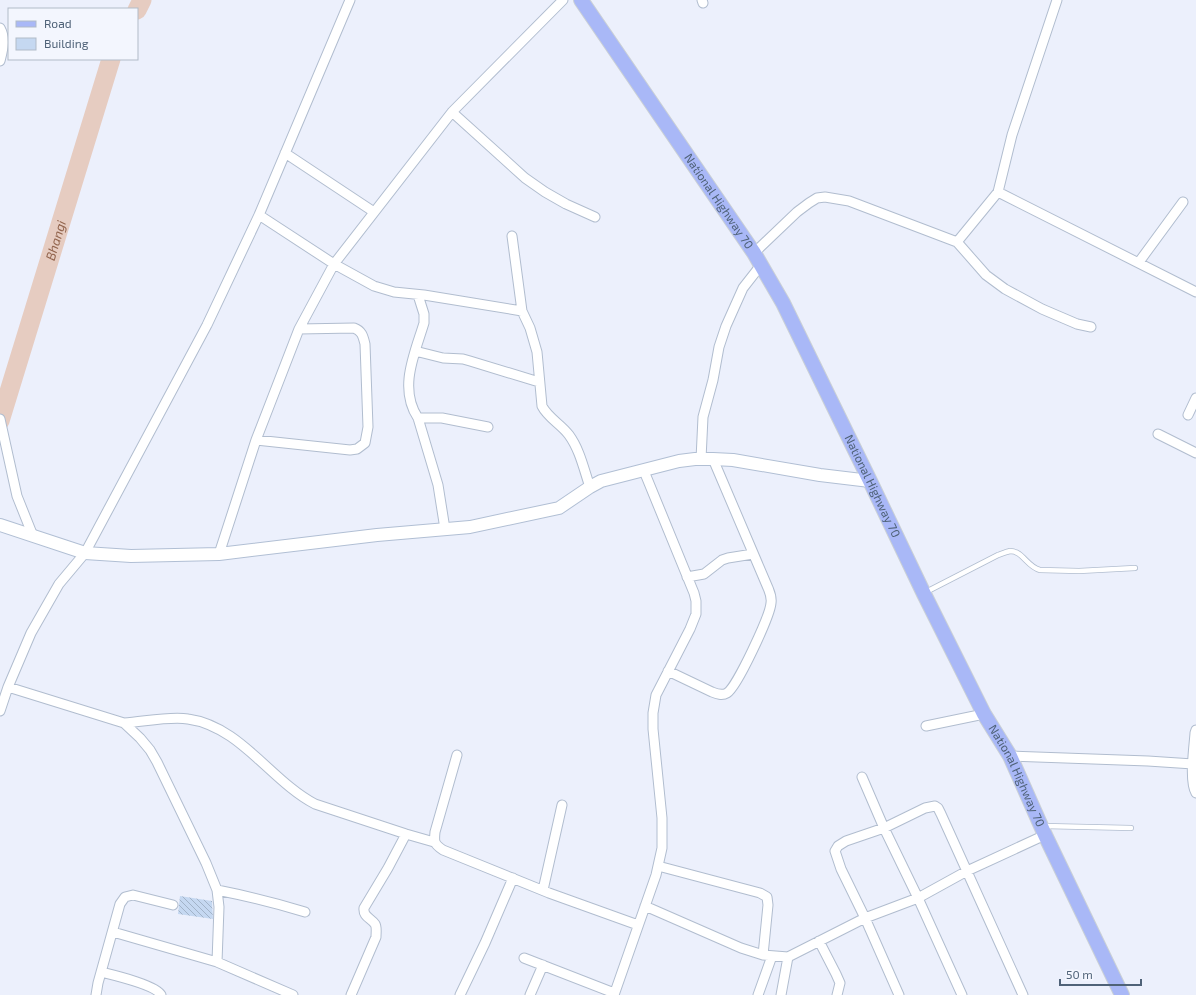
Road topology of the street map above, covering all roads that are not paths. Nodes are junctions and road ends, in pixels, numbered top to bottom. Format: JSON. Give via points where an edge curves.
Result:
{"nodes":[{"id":1,"x":350,"y":0,"type":"edge"},
{"id":2,"x":563,"y":0,"type":"edge"},
{"id":3,"x":581,"y":0,"type":"edge"},
{"id":4,"x":1057,"y":0,"type":"edge"},
{"id":5,"x":0,"y":28,"type":"edge"},
{"id":6,"x":0,"y":61,"type":"edge"},
{"id":7,"x":452,"y":112,"type":"junction"},
{"id":8,"x":285,"y":153,"type":"junction"},
{"id":9,"x":998,"y":192,"type":"junction"},
{"id":10,"x":1182,"y":202,"type":"dead end"},
{"id":11,"x":374,"y":212,"type":"junction"},
{"id":12,"x":258,"y":215,"type":"junction"},
{"id":13,"x":595,"y":217,"type":"dead end"},
{"id":14,"x":512,"y":236,"type":"dead end"},
{"id":15,"x":957,"y":242,"type":"junction"},
{"id":16,"x":758,"y":259,"type":"junction"},
{"id":17,"x":1139,"y":262,"type":"junction"},
{"id":18,"x":334,"y":264,"type":"junction"},
{"id":19,"x":1196,"y":292,"type":"edge"},
{"id":20,"x":418,"y":295,"type":"junction"},
{"id":21,"x":522,"y":311,"type":"junction"},
{"id":22,"x":1091,"y":328,"type":"dead end"},
{"id":23,"x":299,"y":329,"type":"junction"},
{"id":24,"x":415,"y":351,"type":"junction"},
{"id":25,"x":539,"y":382,"type":"junction"},
{"id":26,"x":1196,"y":398,"type":"edge"},
{"id":27,"x":1188,"y":415,"type":"dead end"},
{"id":28,"x":418,"y":418,"type":"junction"},
{"id":29,"x":0,"y":419,"type":"edge"},
{"id":30,"x":488,"y":427,"type":"dead end"},
{"id":31,"x":1158,"y":434,"type":"dead end"},
{"id":32,"x":256,"y":440,"type":"junction"},
{"id":33,"x":1196,"y":453,"type":"edge"},
{"id":34,"x":707,"y":459,"type":"junction"},
{"id":35,"x":644,"y":471,"type":"junction"},
{"id":36,"x":870,"y":481,"type":"junction"},
{"id":37,"x":590,"y":487,"type":"junction"},
{"id":38,"x":0,"y":525,"type":"edge"},
{"id":39,"x":445,"y":528,"type":"junction"},
{"id":40,"x":33,"y":536,"type":"junction"},
{"id":41,"x":85,"y":553,"type":"junction"},
{"id":42,"x":219,"y":554,"type":"junction"},
{"id":43,"x":754,"y":554,"type":"junction"},
{"id":44,"x":1135,"y":568,"type":"dead end"},
{"id":45,"x":687,"y":577,"type":"junction"},
{"id":46,"x":924,"y":594,"type":"junction"},
{"id":47,"x":668,"y":671,"type":"junction"},
{"id":48,"x":8,"y":687,"type":"junction"},
{"id":49,"x":0,"y":710,"type":"edge"},
{"id":50,"x":984,"y":714,"type":"junction"},
{"id":51,"x":124,"y":724,"type":"junction"},
{"id":52,"x":926,"y":726,"type":"dead end"},
{"id":53,"x":1196,"y":730,"type":"edge"},
{"id":54,"x":457,"y":755,"type":"dead end"},
{"id":55,"x":1010,"y":756,"type":"junction"},
{"id":56,"x":1193,"y":764,"type":"junction"},
{"id":57,"x":862,"y":777,"type":"dead end"},
{"id":58,"x":1196,"y":793,"type":"edge"},
{"id":59,"x":562,"y":805,"type":"dead end"},
{"id":60,"x":884,"y":828,"type":"junction"},
{"id":61,"x":1131,"y":828,"type":"dead end"},
{"id":62,"x":1044,"y":831,"type":"junction"},
{"id":63,"x":406,"y":834,"type":"junction"},
{"id":64,"x":434,"y":842,"type":"junction"},
{"id":65,"x":658,"y":866,"type":"junction"},
{"id":66,"x":967,"y":871,"type":"junction"},
{"id":67,"x":513,"y":878,"type":"junction"},
{"id":68,"x":217,"y":890,"type":"junction"},
{"id":69,"x":543,"y":890,"type":"junction"},
{"id":70,"x":918,"y":898,"type":"junction"},
{"id":71,"x":173,"y":905,"type":"dead end"},
{"id":72,"x":645,"y":906,"type":"junction"},
{"id":73,"x":305,"y":912,"type":"dead end"},
{"id":74,"x":865,"y":918,"type":"junction"},
{"id":75,"x":638,"y":925,"type":"junction"},
{"id":76,"x":113,"y":932,"type":"junction"},
{"id":77,"x":819,"y":941,"type":"junction"},
{"id":78,"x":767,"y":955,"type":"junction"},
{"id":79,"x":788,"y":957,"type":"junction"},
{"id":80,"x":524,"y":958,"type":"dead end"},
{"id":81,"x":217,"y":962,"type":"junction"},
{"id":82,"x":543,"y":965,"type":"junction"},
{"id":83,"x":101,"y":972,"type":"junction"},
{"id":84,"x":283,"y":993,"type":"edge"},
{"id":85,"x":614,"y":994,"type":"edge"},
{"id":86,"x":96,"y":995,"type":"edge"},
{"id":87,"x":161,"y":995,"type":"edge"},
{"id":88,"x":293,"y":995,"type":"edge"},
{"id":89,"x":351,"y":995,"type":"edge"},
{"id":90,"x":460,"y":995,"type":"edge"},
{"id":91,"x":530,"y":995,"type":"edge"},
{"id":92,"x":758,"y":995,"type":"edge"},
{"id":93,"x":781,"y":995,"type":"edge"},
{"id":94,"x":837,"y":995,"type":"edge"},
{"id":95,"x":899,"y":995,"type":"edge"},
{"id":96,"x":962,"y":995,"type":"edge"},
{"id":97,"x":1023,"y":995,"type":"edge"},
{"id":98,"x":1122,"y":995,"type":"edge"}],
"edges":[{"from":1,"to":8,"type":"street"},
{"from":2,"to":7,"type":"street"},
{"from":3,"to":16,"type":"main road","name":"National Highway 70"},
{"from":4,"to":9,"type":"street","via":[[1012,135]]},
{"from":5,"to":6,"type":"street","via":[[4,36],[4,46]]},
{"from":7,"to":11,"type":"street"},
{"from":7,"to":13,"type":"street","via":[[525,178],[566,204]]},
{"from":8,"to":11,"type":"street"},
{"from":8,"to":12,"type":"street"},
{"from":9,"to":15,"type":"street"},
{"from":9,"to":17,"type":"street"},
{"from":10,"to":17,"type":"street"},
{"from":11,"to":18,"type":"street"},
{"from":12,"to":18,"type":"street"},
{"from":12,"to":41,"type":"street","via":[[207,325]]},
{"from":14,"to":21,"type":"street"},
{"from":15,"to":16,"type":"street","via":[[849,201],[825,197],[817,198],[797,212]]},
{"from":15,"to":22,"type":"street","via":[[986,275],[1005,289],[1042,309]]},
{"from":16,"to":34,"type":"street","via":[[742,288],[719,348],[703,417]]},
{"from":16,"to":36,"type":"main road","name":"National Highway 70","via":[[783,303]]},
{"from":17,"to":19,"type":"street"},
{"from":18,"to":20,"type":"street","via":[[374,286]]},
{"from":18,"to":23,"type":"street"},
{"from":20,"to":21,"type":"street"},
{"from":20,"to":24,"type":"street","via":[[425,318]]},
{"from":21,"to":25,"type":"street","via":[[537,352]]},
{"from":23,"to":32,"type":"street"},
{"from":23,"to":32,"type":"street","via":[[354,328],[363,335],[367,438],[362,447],[350,450]]},
{"from":24,"to":25,"type":"street","via":[[443,358],[463,359]]},
{"from":24,"to":28,"type":"street","via":[[408,386],[411,405]]},
{"from":25,"to":37,"type":"street","via":[[542,406],[569,434]]},
{"from":26,"to":27,"type":"street"},
{"from":28,"to":30,"type":"street","via":[[442,418]]},
{"from":28,"to":39,"type":"street","via":[[438,485]]},
{"from":29,"to":40,"type":"street","via":[[17,496]]},
{"from":31,"to":33,"type":"street"},
{"from":32,"to":42,"type":"street"},
{"from":34,"to":35,"type":"main road","via":[[679,461]]},
{"from":34,"to":36,"type":"main road","via":[[732,460]]},
{"from":34,"to":43,"type":"street"},
{"from":35,"to":37,"type":"main road","via":[[605,480]]},
{"from":35,"to":45,"type":"street"},
{"from":36,"to":46,"type":"main road","name":"National Highway 70"},
{"from":37,"to":39,"type":"main road","via":[[559,508],[470,527]]},
{"from":38,"to":40,"type":"main road"},
{"from":39,"to":42,"type":"main road"},
{"from":40,"to":41,"type":"main road"},
{"from":41,"to":42,"type":"main road","via":[[131,556]]},
{"from":41,"to":48,"type":"street","via":[[59,584],[31,633]]},
{"from":43,"to":45,"type":"street","via":[[722,560],[704,574]]},
{"from":43,"to":47,"type":"street","via":[[771,602],[769,613],[752,652],[731,689],[719,695]]},
{"from":44,"to":46,"type":"lane","via":[[1040,570],[1034,569],[1020,554],[1010,551]]},
{"from":45,"to":47,"type":"street","via":[[696,601],[696,614]]},
{"from":46,"to":50,"type":"main road","name":"National Highway 70"},
{"from":47,"to":65,"type":"street","via":[[656,694],[653,713],[663,831]]},
{"from":48,"to":49,"type":"street"},
{"from":48,"to":51,"type":"street"},
{"from":50,"to":52,"type":"street"},
{"from":50,"to":55,"type":"main road","name":"National Highway 70"},
{"from":51,"to":63,"type":"street","via":[[179,718],[212,725],[251,752],[303,798]]},
{"from":51,"to":68,"type":"street","via":[[140,738],[157,762]]},
{"from":53,"to":56,"type":"street"},
{"from":54,"to":64,"type":"street"},
{"from":55,"to":56,"type":"street"},
{"from":55,"to":62,"type":"main road","name":"National Highway 70"},
{"from":56,"to":58,"type":"street"},
{"from":57,"to":60,"type":"street"},
{"from":59,"to":69,"type":"street"},
{"from":60,"to":66,"type":"street","via":[[925,808],[935,806]]},
{"from":60,"to":70,"type":"street"},
{"from":60,"to":74,"type":"street","via":[[846,841],[835,851]]},
{"from":61,"to":62,"type":"lane"},
{"from":62,"to":66,"type":"street"},
{"from":62,"to":98,"type":"main road","name":"National Highway 70"},
{"from":63,"to":64,"type":"street"},
{"from":63,"to":89,"type":"street","via":[[364,908],[366,915],[375,922],[376,937]]},
{"from":64,"to":67,"type":"street","via":[[443,850]]},
{"from":65,"to":72,"type":"street"},
{"from":65,"to":78,"type":"street","via":[[767,897]]},
{"from":66,"to":70,"type":"street"},
{"from":66,"to":97,"type":"street"},
{"from":67,"to":69,"type":"street"},
{"from":67,"to":90,"type":"street"},
{"from":68,"to":73,"type":"street"},
{"from":68,"to":81,"type":"street"},
{"from":69,"to":75,"type":"street"},
{"from":70,"to":74,"type":"street"},
{"from":70,"to":96,"type":"street"},
{"from":71,"to":76,"type":"street","via":[[133,895],[125,897],[120,904]]},
{"from":72,"to":75,"type":"street"},
{"from":72,"to":78,"type":"street","via":[[741,948]]},
{"from":74,"to":77,"type":"street"},
{"from":74,"to":95,"type":"street"},
{"from":75,"to":85,"type":"street"},
{"from":76,"to":81,"type":"street"},
{"from":76,"to":83,"type":"street"},
{"from":77,"to":79,"type":"street"},
{"from":77,"to":94,"type":"street","via":[[840,983]]},
{"from":78,"to":79,"type":"street"},
{"from":78,"to":92,"type":"street"},
{"from":79,"to":93,"type":"street"},
{"from":80,"to":82,"type":"street"},
{"from":81,"to":84,"type":"street"},
{"from":82,"to":85,"type":"street"},
{"from":82,"to":91,"type":"street"},
{"from":83,"to":86,"type":"street"},
{"from":83,"to":87,"type":"street","via":[[151,987]]},
{"from":84,"to":88,"type":"street"}]}
